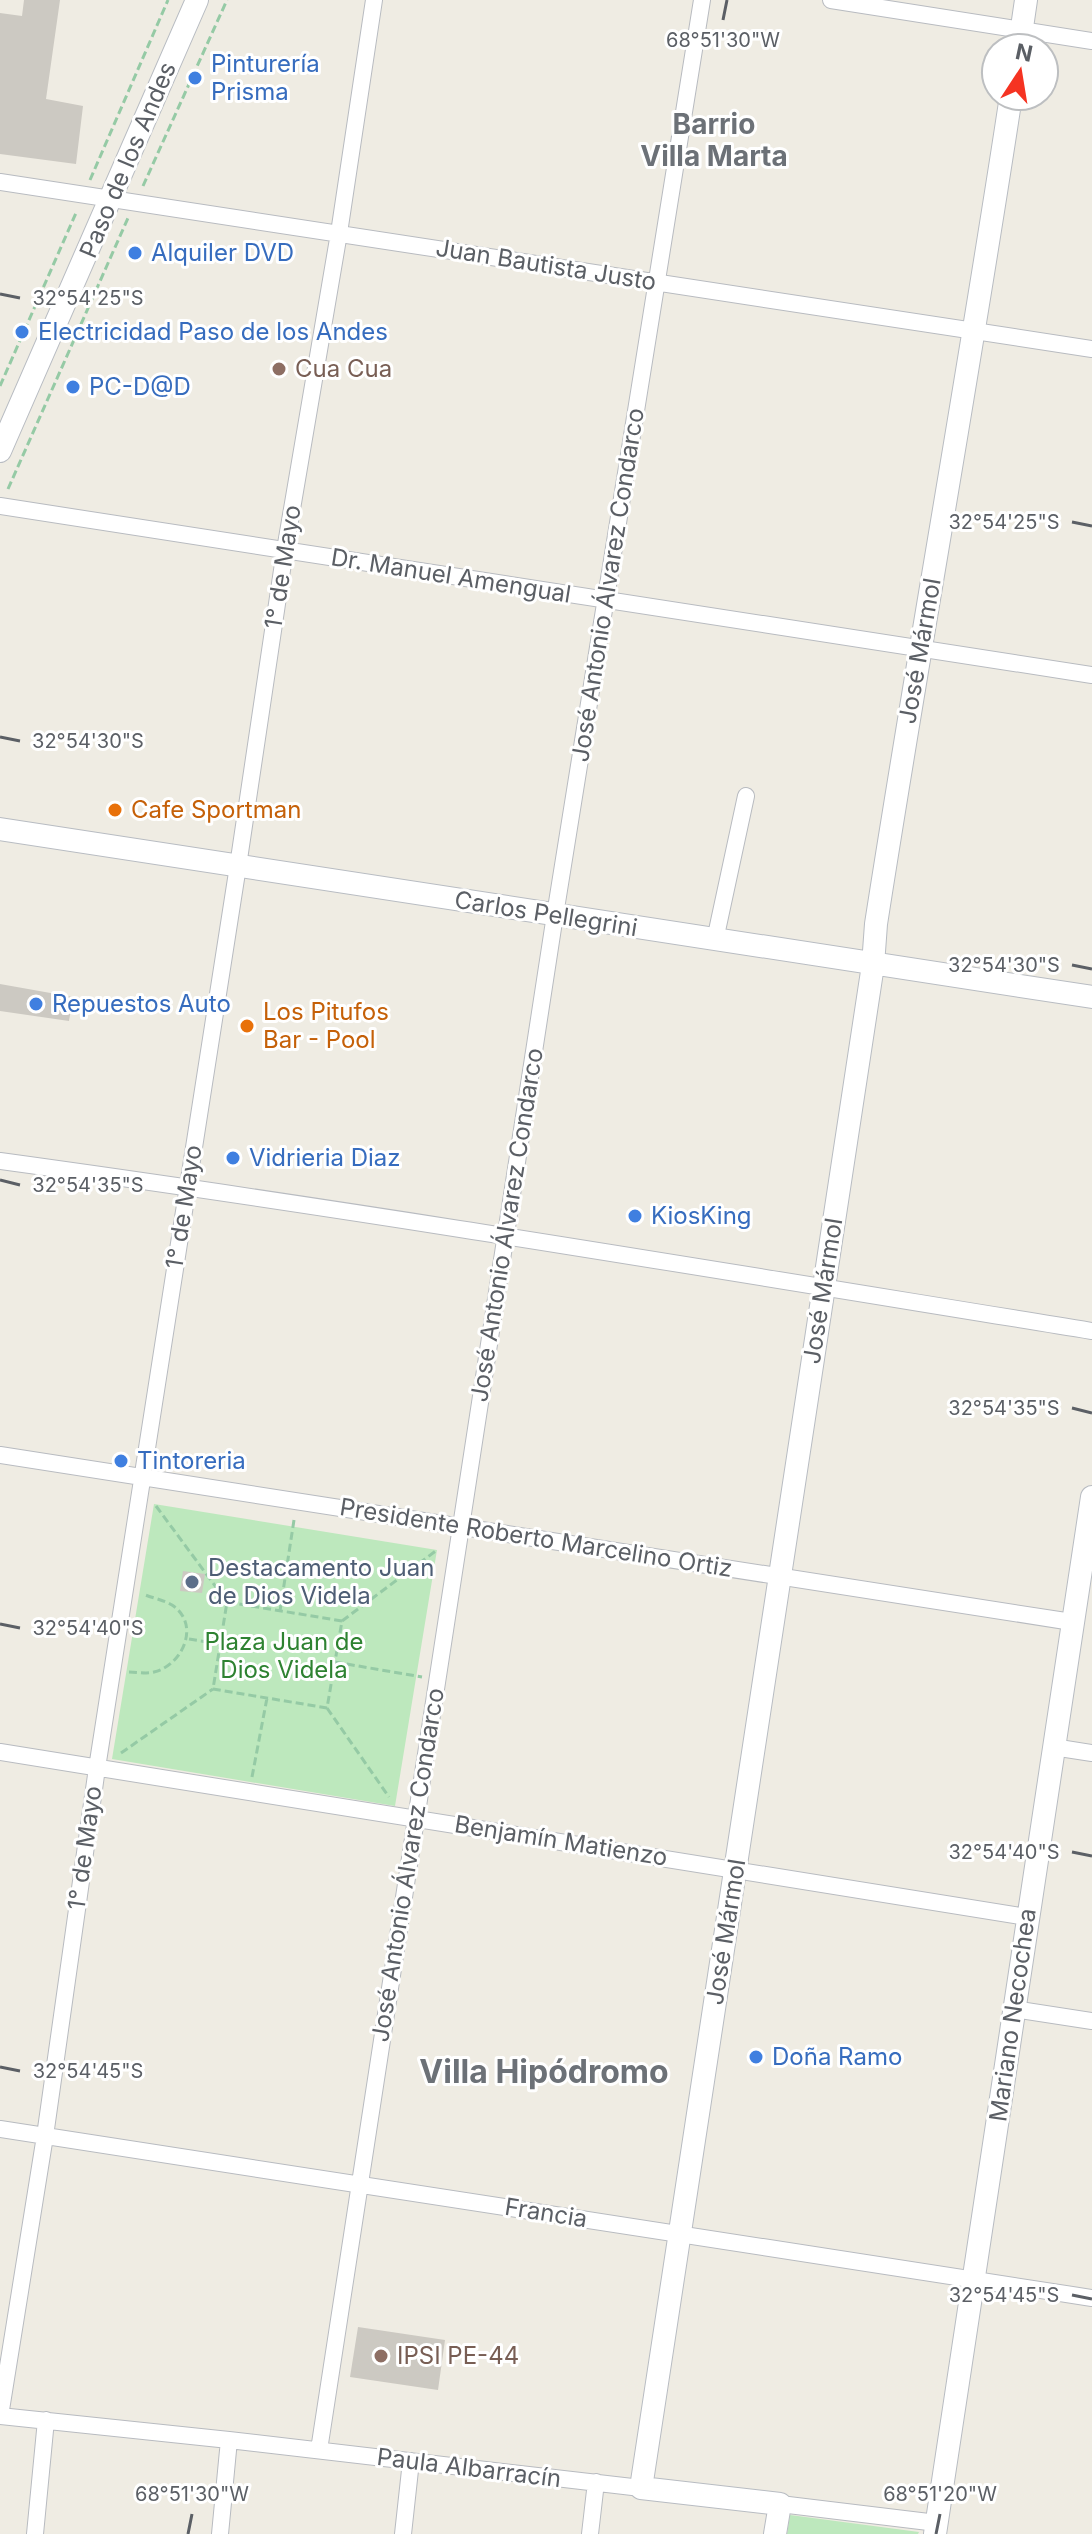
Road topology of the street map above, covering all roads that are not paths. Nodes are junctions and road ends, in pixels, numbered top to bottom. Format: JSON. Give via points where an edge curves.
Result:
{"nodes":[{"id":1,"x":197,"y":0,"type":"edge"},
{"id":2,"x":374,"y":0,"type":"edge"},
{"id":3,"x":702,"y":0,"type":"edge"},
{"id":4,"x":831,"y":0,"type":"edge"},
{"id":5,"x":1026,"y":0,"type":"edge"},
{"id":6,"x":986,"y":32,"type":"edge"},
{"id":7,"x":1021,"y":32,"type":"edge"},
{"id":8,"x":1060,"y":40,"type":"edge"},
{"id":9,"x":1092,"y":41,"type":"edge"},
{"id":10,"x":1009,"y":112,"type":"edge"},
{"id":11,"x":0,"y":182,"type":"edge"},
{"id":12,"x":112,"y":199,"type":"junction"},
{"id":13,"x":339,"y":233,"type":"junction"},
{"id":14,"x":657,"y":282,"type":"junction"},
{"id":15,"x":975,"y":331,"type":"junction"},
{"id":16,"x":1092,"y":349,"type":"edge"},
{"id":17,"x":0,"y":451,"type":"edge"},
{"id":18,"x":0,"y":506,"type":"edge"},
{"id":19,"x":285,"y":550,"type":"junction"},
{"id":20,"x":606,"y":600,"type":"junction"},
{"id":21,"x":922,"y":648,"type":"junction"},
{"id":22,"x":1092,"y":675,"type":"edge"},
{"id":23,"x":746,"y":796,"type":"dead end"},
{"id":24,"x":0,"y":829,"type":"edge"},
{"id":25,"x":238,"y":866,"type":"junction"},
{"id":26,"x":555,"y":915,"type":"junction"},
{"id":27,"x":715,"y":940,"type":"junction"},
{"id":28,"x":873,"y":965,"type":"junction"},
{"id":29,"x":1092,"y":997,"type":"edge"},
{"id":30,"x":0,"y":1161,"type":"edge"},
{"id":31,"x":187,"y":1187,"type":"junction"},
{"id":32,"x":505,"y":1236,"type":"junction"},
{"id":33,"x":824,"y":1287,"type":"junction"},
{"id":34,"x":1092,"y":1331,"type":"edge"},
{"id":35,"x":0,"y":1455,"type":"edge"},
{"id":36,"x":142,"y":1476,"type":"junction"},
{"id":37,"x":1092,"y":1497,"type":"edge"},
{"id":38,"x":460,"y":1525,"type":"junction"},
{"id":39,"x":780,"y":1576,"type":"junction"},
{"id":40,"x":1072,"y":1622,"type":"junction"},
{"id":41,"x":1053,"y":1747,"type":"junction"},
{"id":42,"x":0,"y":1752,"type":"edge"},
{"id":43,"x":1092,"y":1753,"type":"edge"},
{"id":44,"x":97,"y":1768,"type":"junction"},
{"id":45,"x":416,"y":1818,"type":"junction"},
{"id":46,"x":735,"y":1869,"type":"junction"},
{"id":47,"x":1027,"y":1917,"type":"junction"},
{"id":48,"x":1014,"y":2009,"type":"junction"},
{"id":49,"x":1092,"y":2021,"type":"edge"},
{"id":50,"x":0,"y":2129,"type":"edge"},
{"id":51,"x":45,"y":2136,"type":"junction"},
{"id":52,"x":359,"y":2184,"type":"junction"},
{"id":53,"x":680,"y":2234,"type":"junction"},
{"id":54,"x":974,"y":2280,"type":"junction"},
{"id":55,"x":1092,"y":2298,"type":"edge"},
{"id":56,"x":0,"y":2416,"type":"edge"},
{"id":57,"x":46,"y":2420,"type":"junction"},
{"id":58,"x":229,"y":2440,"type":"junction"},
{"id":59,"x":319,"y":2450,"type":"junction"},
{"id":60,"x":411,"y":2461,"type":"junction"},
{"id":61,"x":596,"y":2482,"type":"junction"},
{"id":62,"x":641,"y":2488,"type":"junction"},
{"id":63,"x":780,"y":2504,"type":"junction"},
{"id":64,"x":936,"y":2529,"type":"edge"},
{"id":65,"x":35,"y":2534,"type":"edge"},
{"id":66,"x":220,"y":2534,"type":"edge"},
{"id":67,"x":403,"y":2534,"type":"edge"},
{"id":68,"x":590,"y":2534,"type":"edge"},
{"id":69,"x":775,"y":2534,"type":"edge"}],
"edges":[{"from":1,"to":12,"type":"street","name":"Paso de los Andes"},
{"from":2,"to":13,"type":"street","name":"1° de Mayo"},
{"from":3,"to":14,"type":"street","name":"José Antonio Álvarez Condarco"},
{"from":4,"to":6,"type":"street"},
{"from":5,"to":7,"type":"street"},
{"from":8,"to":9,"type":"street"},
{"from":10,"to":15,"type":"street","name":"José Mármol"},
{"from":11,"to":12,"type":"street","name":"Juan Bautista Justo"},
{"from":12,"to":13,"type":"street","name":"Juan Bautista Justo"},
{"from":12,"to":17,"type":"street","name":"Paso de los Andes"},
{"from":13,"to":14,"type":"street","name":"Juan Bautista Justo"},
{"from":13,"to":19,"type":"street","name":"1° de Mayo"},
{"from":14,"to":15,"type":"street","name":"Juan Bautista Justo"},
{"from":14,"to":20,"type":"street","name":"José Antonio Álvarez Condarco"},
{"from":15,"to":16,"type":"street","name":"Juan Bautista Justo"},
{"from":15,"to":21,"type":"street","name":"José Mármol"},
{"from":18,"to":19,"type":"street","name":"Dr. Manuel Amengual"},
{"from":19,"to":20,"type":"street","name":"Dr. Manuel Amengual"},
{"from":19,"to":25,"type":"street","name":"1° de Mayo"},
{"from":20,"to":21,"type":"street","name":"Dr. Manuel Amengual"},
{"from":20,"to":26,"type":"street","name":"José Antonio Álvarez Condarco"},
{"from":21,"to":22,"type":"street","name":"Dr. Manuel Amengual"},
{"from":21,"to":28,"type":"street","name":"José Mármol"},
{"from":23,"to":27,"type":"street"},
{"from":24,"to":25,"type":"street","name":"Carlos Pellegrini"},
{"from":25,"to":26,"type":"street","name":"Carlos Pellegrini"},
{"from":25,"to":31,"type":"street","name":"1° de Mayo"},
{"from":26,"to":27,"type":"street","name":"Carlos Pellegrini"},
{"from":26,"to":32,"type":"street","name":"José Antonio Álvarez Condarco"},
{"from":27,"to":28,"type":"street","name":"Carlos Pellegrini"},
{"from":28,"to":29,"type":"street","name":"Carlos Pellegrini"},
{"from":28,"to":33,"type":"street","name":"José Mármol"},
{"from":30,"to":31,"type":"street"},
{"from":31,"to":32,"type":"street"},
{"from":31,"to":36,"type":"street","name":"1° de Mayo"},
{"from":32,"to":33,"type":"street"},
{"from":32,"to":38,"type":"street","name":"José Antonio Álvarez Condarco"},
{"from":33,"to":34,"type":"street"},
{"from":33,"to":39,"type":"street","name":"José Mármol"},
{"from":35,"to":36,"type":"street","name":"Presidente Roberto Marcelino Ortiz"},
{"from":36,"to":38,"type":"street","name":"Presidente Roberto Marcelino Ortiz"},
{"from":36,"to":44,"type":"street","name":"1° de Mayo"},
{"from":37,"to":40,"type":"street","name":"Mariano Necochea"},
{"from":38,"to":39,"type":"street","name":"Presidente Roberto Marcelino Ortiz"},
{"from":38,"to":45,"type":"street","name":"José Antonio Álvarez Condarco"},
{"from":39,"to":40,"type":"street","name":"Presidente Roberto Marcelino Ortiz"},
{"from":39,"to":46,"type":"street","name":"José Mármol"},
{"from":40,"to":41,"type":"street","name":"Mariano Necochea"},
{"from":41,"to":43,"type":"street"},
{"from":41,"to":47,"type":"street","name":"Mariano Necochea"},
{"from":42,"to":44,"type":"street","name":"Benjamín Matienzo"},
{"from":44,"to":45,"type":"street","name":"Benjamín Matienzo"},
{"from":44,"to":51,"type":"street","name":"1° de Mayo"},
{"from":45,"to":46,"type":"street","name":"Benjamín Matienzo"},
{"from":45,"to":52,"type":"street","name":"José Antonio Álvarez Condarco"},
{"from":46,"to":47,"type":"street","name":"Benjamín Matienzo"},
{"from":46,"to":53,"type":"street","name":"José Mármol"},
{"from":47,"to":48,"type":"street","name":"Mariano Necochea"},
{"from":48,"to":49,"type":"street"},
{"from":48,"to":54,"type":"street","name":"Mariano Necochea"},
{"from":50,"to":51,"type":"street","name":"Francia"},
{"from":51,"to":52,"type":"street","name":"Francia"},
{"from":51,"to":56,"type":"street","name":"1° de Mayo"},
{"from":52,"to":53,"type":"street","name":"Francia"},
{"from":52,"to":59,"type":"street","name":"José Antonio Álvarez Condarco"},
{"from":53,"to":54,"type":"street","name":"Francia"},
{"from":53,"to":62,"type":"street","name":"José Mármol"},
{"from":54,"to":55,"type":"street","name":"Francia"},
{"from":54,"to":64,"type":"street","name":"Mariano Necochea"},
{"from":56,"to":57,"type":"street","name":"Paula Albarracín"},
{"from":57,"to":58,"type":"street","name":"Paula Albarracín"},
{"from":57,"to":65,"type":"street"},
{"from":58,"to":59,"type":"street","name":"Paula Albarracín"},
{"from":58,"to":66,"type":"street"},
{"from":59,"to":60,"type":"street","name":"Paula Albarracín"},
{"from":60,"to":61,"type":"street","name":"Paula Albarracín"},
{"from":60,"to":67,"type":"street"},
{"from":61,"to":62,"type":"street","name":"Paula Albarracín"},
{"from":61,"to":68,"type":"street"},
{"from":62,"to":63,"type":"street","name":"Paula Albarracín"},
{"from":63,"to":64,"type":"street","name":"Paula Albarracín"},
{"from":63,"to":69,"type":"street"}]}
